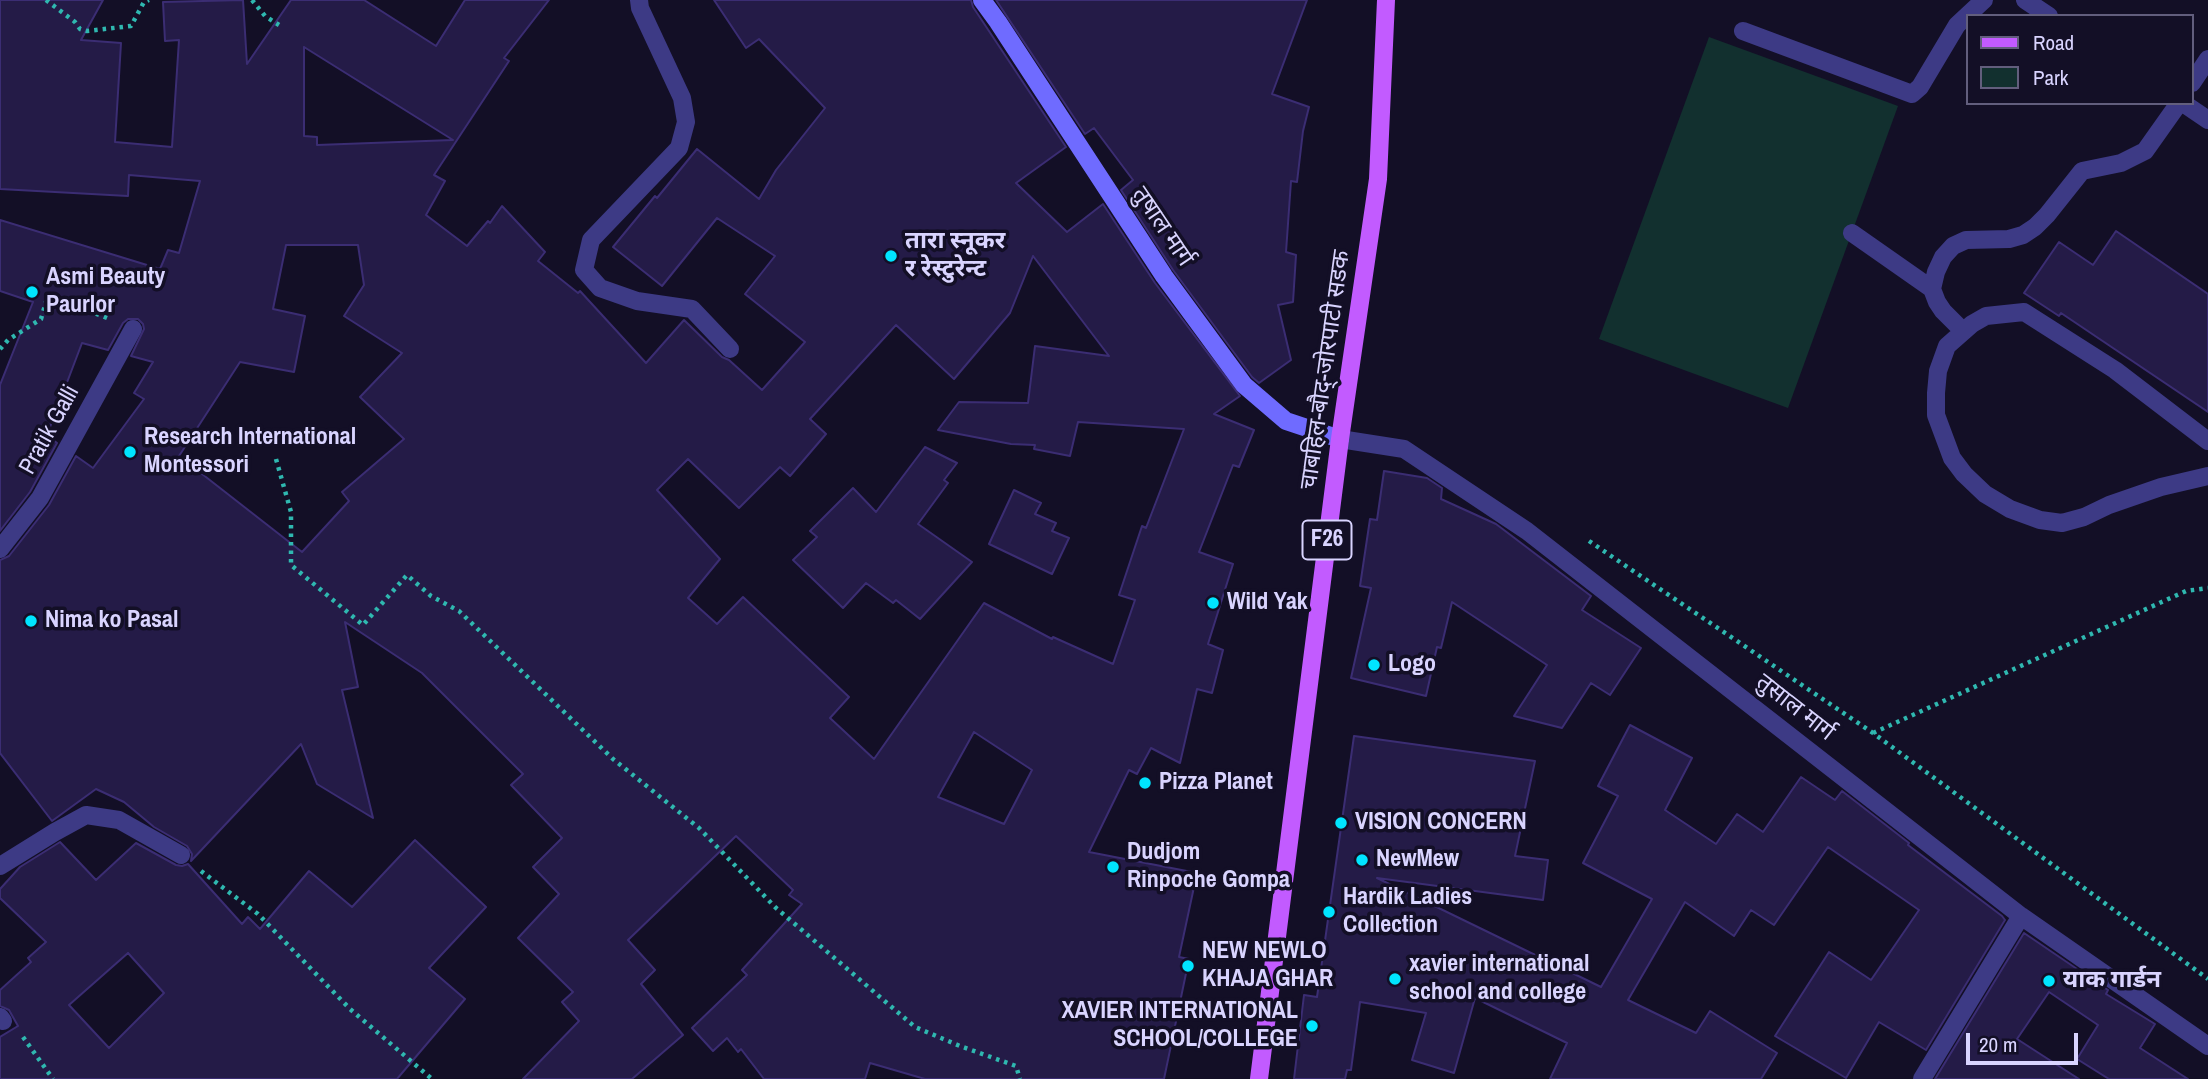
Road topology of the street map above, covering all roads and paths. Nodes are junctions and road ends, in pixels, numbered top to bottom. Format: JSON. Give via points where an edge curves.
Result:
{"nodes":[{"id":1,"x":46,"y":0,"type":"edge"},
{"id":2,"x":149,"y":0,"type":"edge"},
{"id":3,"x":252,"y":0,"type":"edge"},
{"id":4,"x":639,"y":0,"type":"edge"},
{"id":5,"x":982,"y":0,"type":"edge"},
{"id":6,"x":1387,"y":0,"type":"edge"},
{"id":7,"x":1984,"y":0,"type":"edge"},
{"id":8,"x":2025,"y":0,"type":"edge"},
{"id":9,"x":1968,"y":14,"type":"edge"},
{"id":10,"x":2046,"y":14,"type":"edge"},
{"id":11,"x":1966,"y":16,"type":"edge"},
{"id":12,"x":279,"y":24,"type":"dead end"},
{"id":13,"x":1743,"y":31,"type":"dead end"},
{"id":14,"x":2208,"y":59,"type":"edge"},
{"id":15,"x":2194,"y":80,"type":"edge"},
{"id":16,"x":2180,"y":105,"type":"edge"},
{"id":17,"x":2184,"y":105,"type":"edge"},
{"id":18,"x":2208,"y":120,"type":"edge"},
{"id":19,"x":1852,"y":233,"type":"dead end"},
{"id":20,"x":1932,"y":289,"type":"junction"},
{"id":21,"x":133,"y":329,"type":"joint"},
{"id":22,"x":1963,"y":331,"type":"junction"},
{"id":23,"x":0,"y":349,"type":"edge"},
{"id":24,"x":730,"y":349,"type":"dead end"},
{"id":25,"x":1340,"y":439,"type":"junction"},
{"id":26,"x":2208,"y":441,"type":"edge"},
{"id":27,"x":276,"y":459,"type":"dead end"},
{"id":28,"x":2208,"y":476,"type":"edge"},
{"id":29,"x":1585,"y":538,"type":"dead end"},
{"id":30,"x":0,"y":549,"type":"edge"},
{"id":31,"x":2208,"y":588,"type":"edge"},
{"id":32,"x":1873,"y":733,"type":"junction"},
{"id":33,"x":181,"y":855,"type":"joint"},
{"id":34,"x":0,"y":866,"type":"edge"},
{"id":35,"x":2021,"y":916,"type":"junction"},
{"id":36,"x":2208,"y":979,"type":"edge"},
{"id":37,"x":2,"y":1019,"type":"edge"},
{"id":38,"x":2208,"y":1046,"type":"edge"},
{"id":39,"x":53,"y":1079,"type":"edge"},
{"id":40,"x":432,"y":1079,"type":"edge"},
{"id":41,"x":1020,"y":1079,"type":"edge"},
{"id":42,"x":1259,"y":1079,"type":"edge"},
{"id":43,"x":1922,"y":1079,"type":"edge"}],
"edges":[{"from":1,"to":2,"type":"path","via":[[87,31],[131,26]]},
{"from":3,"to":12,"type":"path"},
{"from":4,"to":24,"type":"street","via":[[682,98],[686,122],[679,148],[592,240],[584,270],[600,288],[637,301],[692,309]]},
{"from":5,"to":25,"type":"street","name":"तुषाल मार्ग","via":[[1164,276],[1244,385],[1286,421]]},
{"from":6,"to":25,"type":"main road","name":"चाबहिल-बौद्-जोरपाटी सडक","number":"F26","via":[[1378,179]]},
{"from":7,"to":9,"type":"street"},
{"from":8,"to":10,"type":"street"},
{"from":11,"to":13,"type":"street","via":[[1912,94]]},
{"from":14,"to":15,"type":"street"},
{"from":16,"to":20,"type":"street","via":[[2145,151],[2121,163],[2082,171],[2035,228],[2009,239],[1966,240],[1953,246],[1943,257]]},
{"from":17,"to":18,"type":"street"},
{"from":19,"to":20,"type":"street"},
{"from":20,"to":22,"type":"street","via":[[1943,311]]},
{"from":21,"to":23,"type":"path","via":[[123,332],[128,320],[118,322],[48,295],[41,319]]},
{"from":21,"to":30,"type":"street","name":"Pratik Galli","via":[[40,498]]},
{"from":22,"to":26,"type":"street","via":[[1986,316],[2024,312],[2115,370]]},
{"from":22,"to":28,"type":"street","via":[[1947,346],[1938,371],[1936,415],[1952,458],[1964,474],[2010,509],[2062,523],[2161,487]]},
{"from":25,"to":35,"type":"street","name":"तुसाल मार्ग","via":[[1405,449],[1527,531]]},
{"from":25,"to":42,"type":"main road","name":"चाबहिल-बौद्-जोरपाटी सडक","number":"F26"},
{"from":27,"to":41,"type":"path","via":[[291,512],[291,565],[363,625],[407,575],[431,596],[459,611],[613,759],[699,828],[775,907],[915,1027],[1016,1066]]},
{"from":29,"to":32,"type":"path"},
{"from":31,"to":32,"type":"path","via":[[2186,591]]},
{"from":32,"to":36,"type":"path"},
{"from":33,"to":34,"type":"street","via":[[119,820],[86,815]]},
{"from":33,"to":40,"type":"path","via":[[258,914],[350,1009]]},
{"from":35,"to":38,"type":"street","name":"तुसाल मार्ग"},
{"from":35,"to":43,"type":"street"},
{"from":37,"to":39,"type":"path","via":[[22,1034]]}]}
